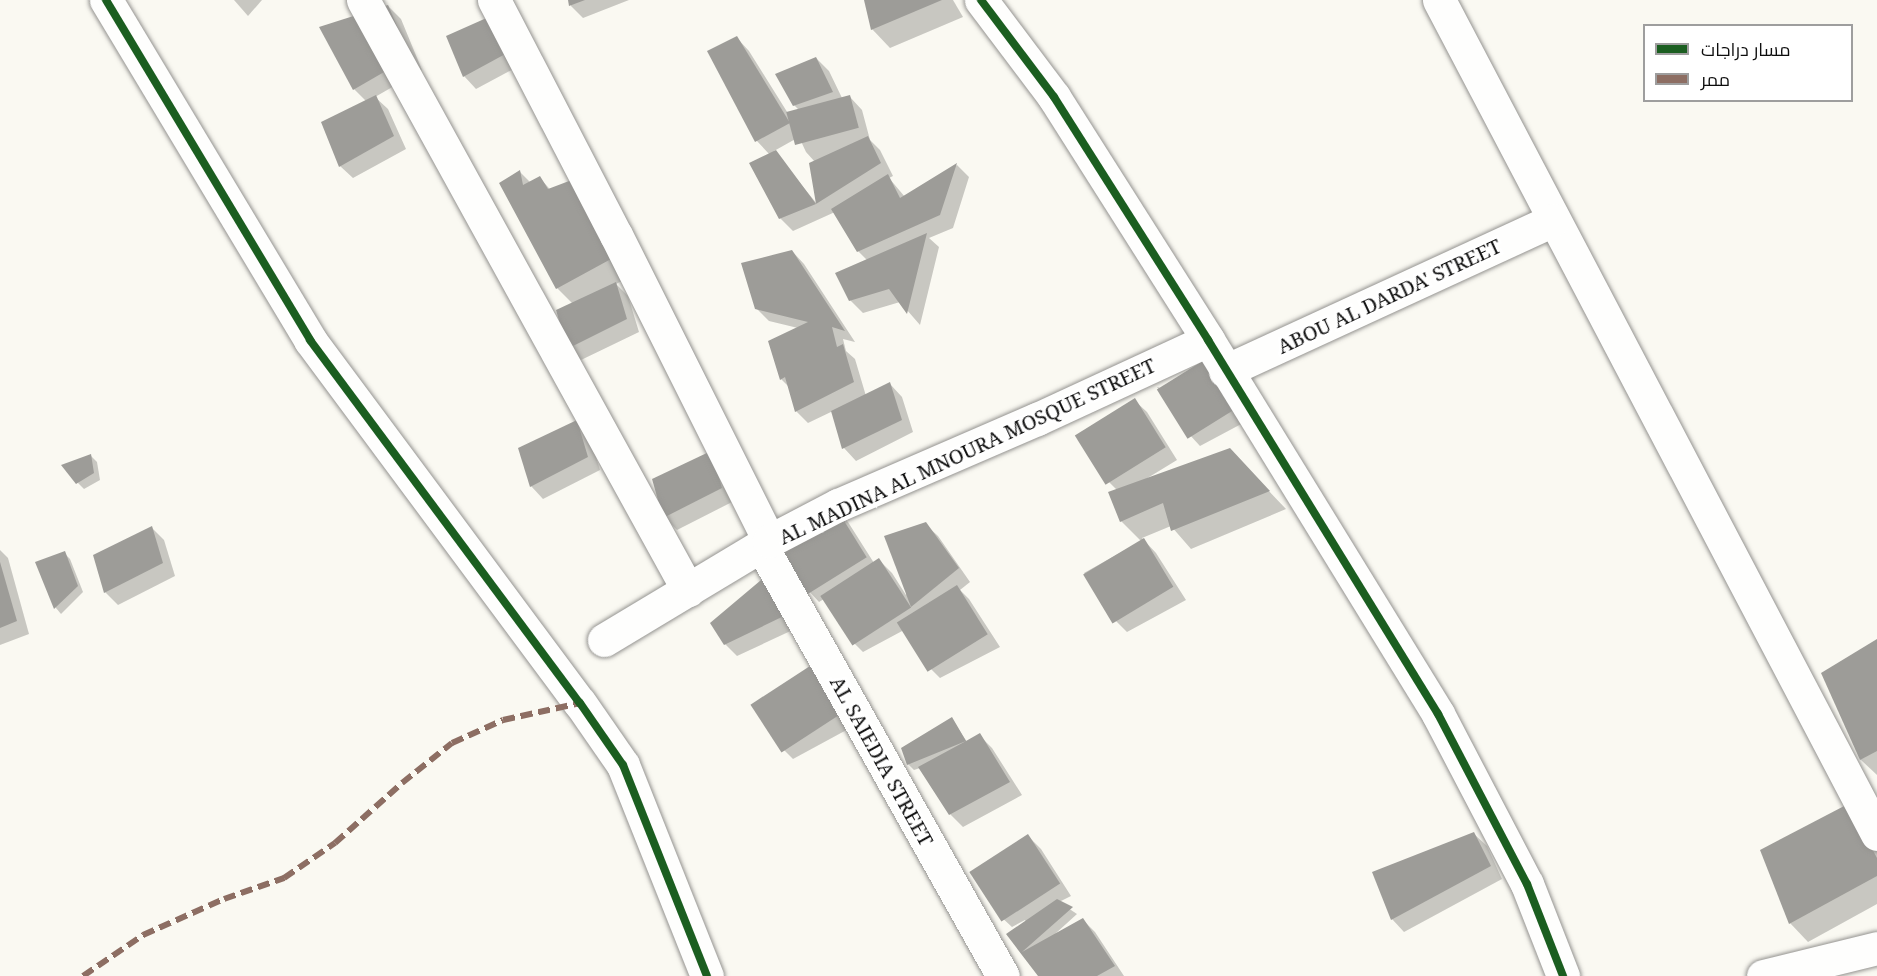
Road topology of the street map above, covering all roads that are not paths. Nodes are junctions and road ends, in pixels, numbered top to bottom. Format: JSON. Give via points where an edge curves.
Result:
{"nodes":[{"id":1,"x":106,"y":0,"type":"edge"},
{"id":2,"x":363,"y":0,"type":"edge"},
{"id":3,"x":494,"y":0,"type":"edge"},
{"id":4,"x":981,"y":0,"type":"edge"},
{"id":5,"x":1439,"y":0,"type":"edge"},
{"id":6,"x":1553,"y":220,"type":"junction"},
{"id":7,"x":1208,"y":340,"type":"junction"},
{"id":8,"x":1225,"y":372,"type":"junction"},
{"id":9,"x":765,"y":543,"type":"junction"},
{"id":10,"x":688,"y":590,"type":"junction"},
{"id":11,"x":604,"y":640,"type":"dead end"},
{"id":12,"x":1877,"y":834,"type":"edge"},
{"id":13,"x":1877,"y":948,"type":"edge"},
{"id":14,"x":707,"y":976,"type":"edge"},
{"id":15,"x":1003,"y":976,"type":"edge"},
{"id":16,"x":1563,"y":976,"type":"edge"},
{"id":17,"x":1763,"y":976,"type":"edge"}],
"edges":[{"from":1,"to":14,"type":"street","via":[[310,340],[623,765]]},
{"from":2,"to":10,"type":"street"},
{"from":3,"to":9,"type":"street","name":"AL SAIEDIA STREET","via":[[616,235]]},
{"from":4,"to":7,"type":"street","via":[[1054,97]]},
{"from":5,"to":6,"type":"street"},
{"from":6,"to":8,"type":"street","name":"ABOU AL DARDA' STREET"},
{"from":6,"to":12,"type":"street"},
{"from":7,"to":8,"type":"street"},
{"from":7,"to":9,"type":"street","name":"AL MADINA AL MNOURA MOSQUE STREET","via":[[838,505]]},
{"from":8,"to":16,"type":"street","via":[[1438,714],[1527,884]]},
{"from":9,"to":10,"type":"street","name":"AL MADINA AL MNOURA MOSQUE STREET"},
{"from":9,"to":15,"type":"street","name":"AL SAIEDIA STREET"},
{"from":10,"to":11,"type":"street","name":"AL MADINA AL MNOURA MOSQUE STREET"},
{"from":13,"to":17,"type":"street"}]}
